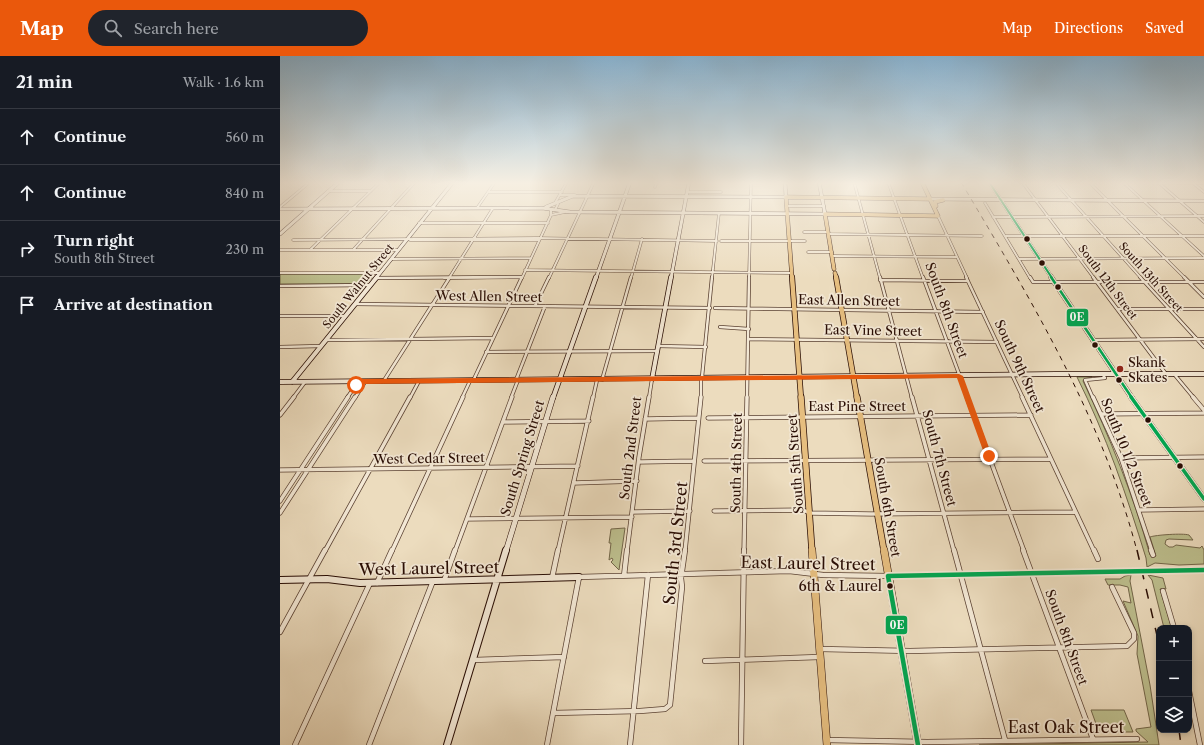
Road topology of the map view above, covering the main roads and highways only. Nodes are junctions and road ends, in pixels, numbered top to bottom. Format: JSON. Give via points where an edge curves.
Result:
{"nodes":[{"id":1,"x":788,"y":214,"type":"edge"},
{"id":2,"x":825,"y":214,"type":"edge"},
{"id":3,"x":831,"y":214,"type":"edge"},
{"id":4,"x":934,"y":214,"type":"edge"},
{"id":5,"x":827,"y":742,"type":"edge"},
{"id":6,"x":917,"y":744,"type":"edge"}],
"edges":[{"from":1,"to":5,"type":"main road","name":"South 5th Street"},
{"from":2,"to":6,"type":"main road","name":"South 6th Street"},
{"from":3,"to":4,"type":"main road","name":"South 6th Street"}]}
